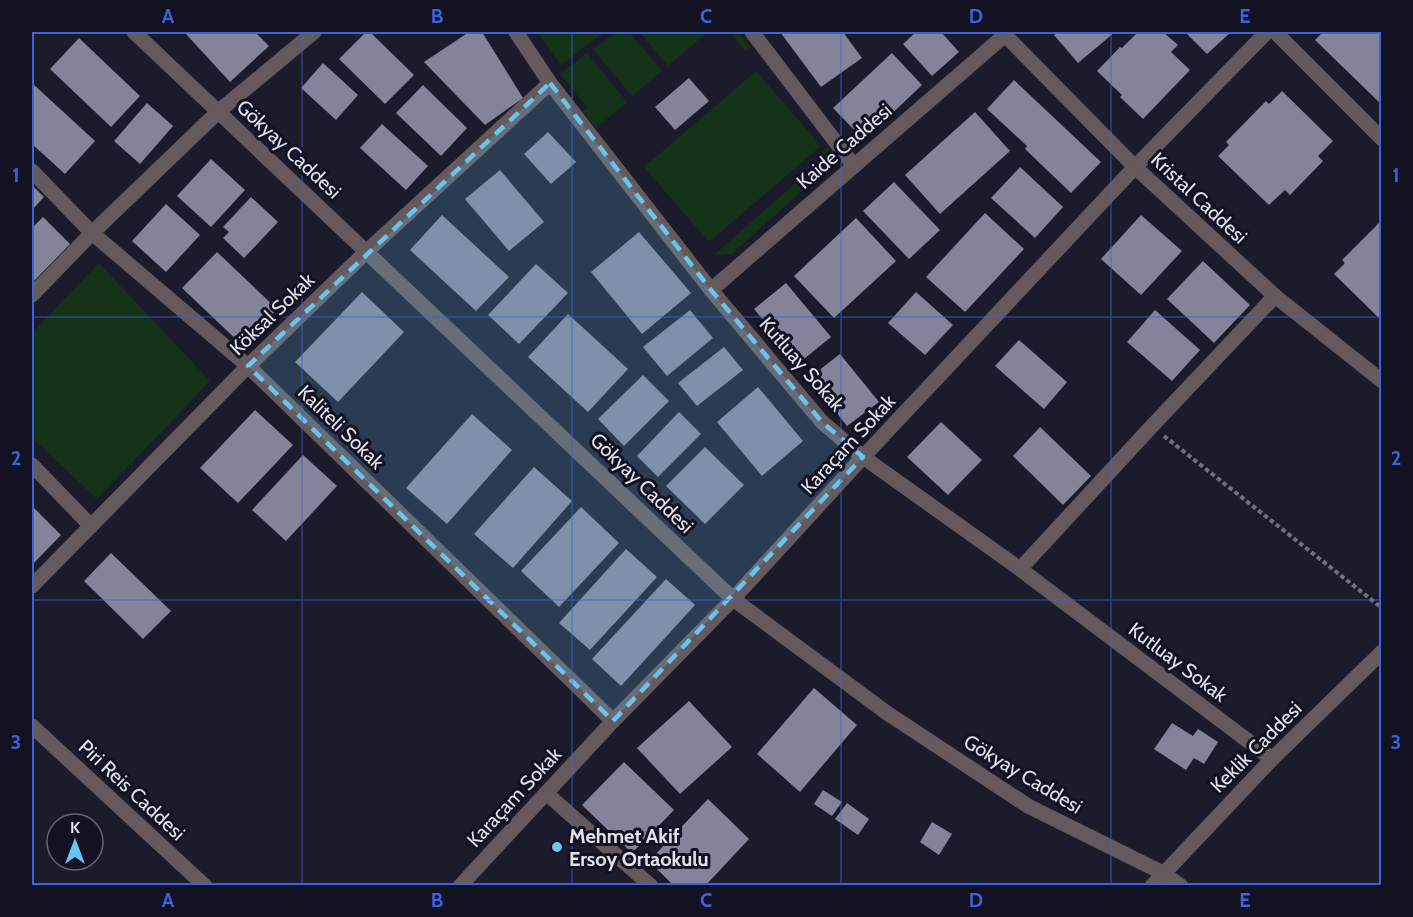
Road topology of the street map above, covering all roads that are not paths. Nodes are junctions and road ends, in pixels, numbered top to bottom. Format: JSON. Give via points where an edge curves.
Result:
{"nodes":[{"id":1,"x":134,"y":32,"type":"edge"},
{"id":2,"x":314,"y":32,"type":"edge"},
{"id":3,"x":516,"y":32,"type":"edge"},
{"id":4,"x":752,"y":32,"type":"edge"},
{"id":5,"x":1267,"y":32,"type":"edge"},
{"id":6,"x":1275,"y":32,"type":"edge"},
{"id":7,"x":1004,"y":33,"type":"edge"},
{"id":8,"x":550,"y":83,"type":"junction"},
{"id":9,"x":219,"y":111,"type":"junction"},
{"id":10,"x":1382,"y":139,"type":"edge"},
{"id":11,"x":854,"y":166,"type":"junction"},
{"id":12,"x":1135,"y":167,"type":"junction"},
{"id":13,"x":32,"y":171,"type":"edge"},
{"id":14,"x":92,"y":233,"type":"junction"},
{"id":15,"x":367,"y":251,"type":"junction"},
{"id":16,"x":711,"y":290,"type":"junction"},
{"id":17,"x":32,"y":296,"type":"edge"},
{"id":18,"x":1275,"y":296,"type":"junction"},
{"id":19,"x":248,"y":366,"type":"junction"},
{"id":20,"x":1382,"y":381,"type":"edge"},
{"id":21,"x":864,"y":457,"type":"junction"},
{"id":22,"x":32,"y":465,"type":"edge"},
{"id":23,"x":91,"y":526,"type":"junction"},
{"id":24,"x":1020,"y":569,"type":"junction"},
{"id":25,"x":32,"y":586,"type":"edge"},
{"id":26,"x":733,"y":599,"type":"junction"},
{"id":27,"x":1382,"y":652,"type":"edge"},
{"id":28,"x":614,"y":721,"type":"junction"},
{"id":29,"x":32,"y":726,"type":"edge"},
{"id":30,"x":1272,"y":759,"type":"junction"},
{"id":31,"x":546,"y":793,"type":"junction"},
{"id":32,"x":1163,"y":873,"type":"junction"},
{"id":33,"x":205,"y":885,"type":"edge"},
{"id":34,"x":460,"y":885,"type":"edge"},
{"id":35,"x":651,"y":885,"type":"edge"},
{"id":36,"x":1152,"y":885,"type":"edge"},
{"id":37,"x":1181,"y":885,"type":"edge"}],
"edges":[{"from":1,"to":9,"type":"street","name":"Gökyay Caddesi"},
{"from":2,"to":9,"type":"street"},
{"from":3,"to":8,"type":"street","name":"Kutluay Sokak"},
{"from":4,"to":11,"type":"street"},
{"from":5,"to":12,"type":"street","name":"Karaçam Sokak"},
{"from":6,"to":10,"type":"street"},
{"from":7,"to":11,"type":"street","name":"Kaide Caddesi"},
{"from":7,"to":12,"type":"street","name":"Kristal Caddesi"},
{"from":8,"to":15,"type":"street","name":"Köksal Sokak"},
{"from":8,"to":16,"type":"street","name":"Kutluay Sokak"},
{"from":9,"to":14,"type":"street"},
{"from":9,"to":15,"type":"street","name":"Gökyay Caddesi"},
{"from":11,"to":16,"type":"street","name":"Kaide Caddesi"},
{"from":12,"to":18,"type":"street","name":"Kristal Caddesi"},
{"from":12,"to":21,"type":"street","name":"Karaçam Sokak"},
{"from":13,"to":14,"type":"street","name":"Kaliteli Sokak"},
{"from":14,"to":17,"type":"street"},
{"from":14,"to":19,"type":"street","name":"Kaliteli Sokak"},
{"from":15,"to":19,"type":"street","name":"Köksal Sokak"},
{"from":15,"to":26,"type":"street","name":"Gökyay Caddesi"},
{"from":16,"to":21,"type":"street","name":"Kutluay Sokak","via":[[822,422]]},
{"from":18,"to":20,"type":"street","name":"Kristal Caddesi"},
{"from":18,"to":24,"type":"street"},
{"from":19,"to":23,"type":"street","name":"Köksal Sokak"},
{"from":19,"to":28,"type":"street","name":"Kaliteli Sokak"},
{"from":21,"to":24,"type":"street","name":"Kutluay Sokak"},
{"from":21,"to":26,"type":"street","name":"Karaçam Sokak"},
{"from":22,"to":23,"type":"street"},
{"from":23,"to":25,"type":"street","name":"Köksal Sokak"},
{"from":24,"to":30,"type":"street","name":"Kutluay Sokak"},
{"from":26,"to":28,"type":"street","name":"Karaçam Sokak"},
{"from":26,"to":32,"type":"street","name":"Gökyay Caddesi","via":[[887,713],[1028,806]]},
{"from":27,"to":30,"type":"street","name":"Keklik Caddesi"},
{"from":28,"to":31,"type":"street","name":"Karaçam Sokak"},
{"from":29,"to":33,"type":"street","name":"Piri Reis Caddesi"},
{"from":30,"to":32,"type":"street","name":"Keklik Caddesi"},
{"from":31,"to":34,"type":"street","name":"Karaçam Sokak"},
{"from":31,"to":35,"type":"street"},
{"from":32,"to":36,"type":"street","name":"Keklik Caddesi"},
{"from":32,"to":37,"type":"street","name":"Gökyay Caddesi"}]}
